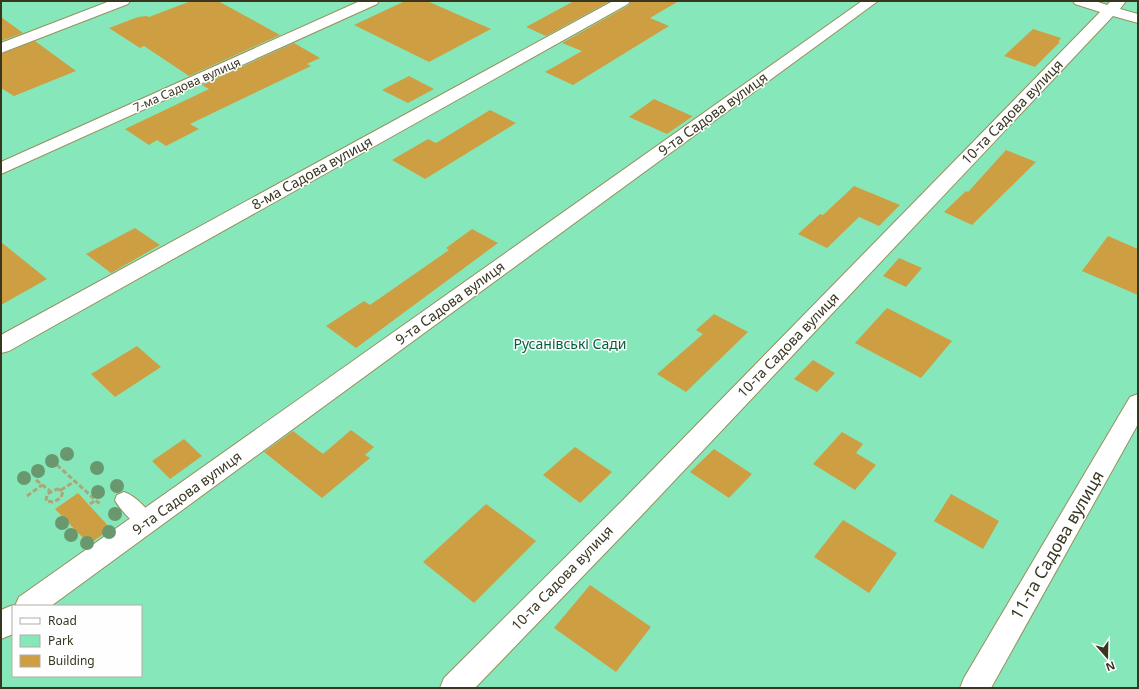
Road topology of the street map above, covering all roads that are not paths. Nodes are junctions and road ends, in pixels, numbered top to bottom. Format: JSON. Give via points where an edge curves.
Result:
{"nodes":[{"id":1,"x":123,"y":1,"type":"edge"},
{"id":2,"x":372,"y":1,"type":"edge"},
{"id":3,"x":623,"y":1,"type":"edge"},
{"id":4,"x":871,"y":1,"type":"edge"},
{"id":5,"x":1080,"y":1,"type":"edge"},
{"id":6,"x":1115,"y":6,"type":"edge"},
{"id":7,"x":1138,"y":19,"type":"edge"},
{"id":8,"x":1,"y":48,"type":"edge"},
{"id":9,"x":1,"y":169,"type":"edge"},
{"id":10,"x":1,"y":345,"type":"edge"},
{"id":11,"x":1138,"y":403,"type":"edge"},
{"id":12,"x":124,"y":500,"type":"dead end"},
{"id":13,"x":146,"y":522,"type":"junction"},
{"id":14,"x":31,"y":605,"type":"edge"},
{"id":15,"x":12,"y":619,"type":"edge"},
{"id":16,"x":1,"y":626,"type":"edge"},
{"id":17,"x":455,"y":688,"type":"edge"},
{"id":18,"x":975,"y":688,"type":"edge"}],
"edges":[{"from":1,"to":8,"type":"street"},
{"from":2,"to":9,"type":"street","name":"7-ма Садова вулиця"},
{"from":3,"to":10,"type":"street","name":"8-ма Садова вулиця"},
{"from":4,"to":13,"type":"street","name":"9-та Садова вулиця"},
{"from":5,"to":6,"type":"street"},
{"from":6,"to":7,"type":"street"},
{"from":6,"to":17,"type":"street","name":"10-та Садова вулиця","via":[[632,508]]},
{"from":11,"to":18,"type":"street","name":"11-та Садова вулиця"},
{"from":12,"to":13,"type":"lane"},
{"from":13,"to":14,"type":"street","name":"9-та Садова вулиця"},
{"from":15,"to":16,"type":"street"}]}
